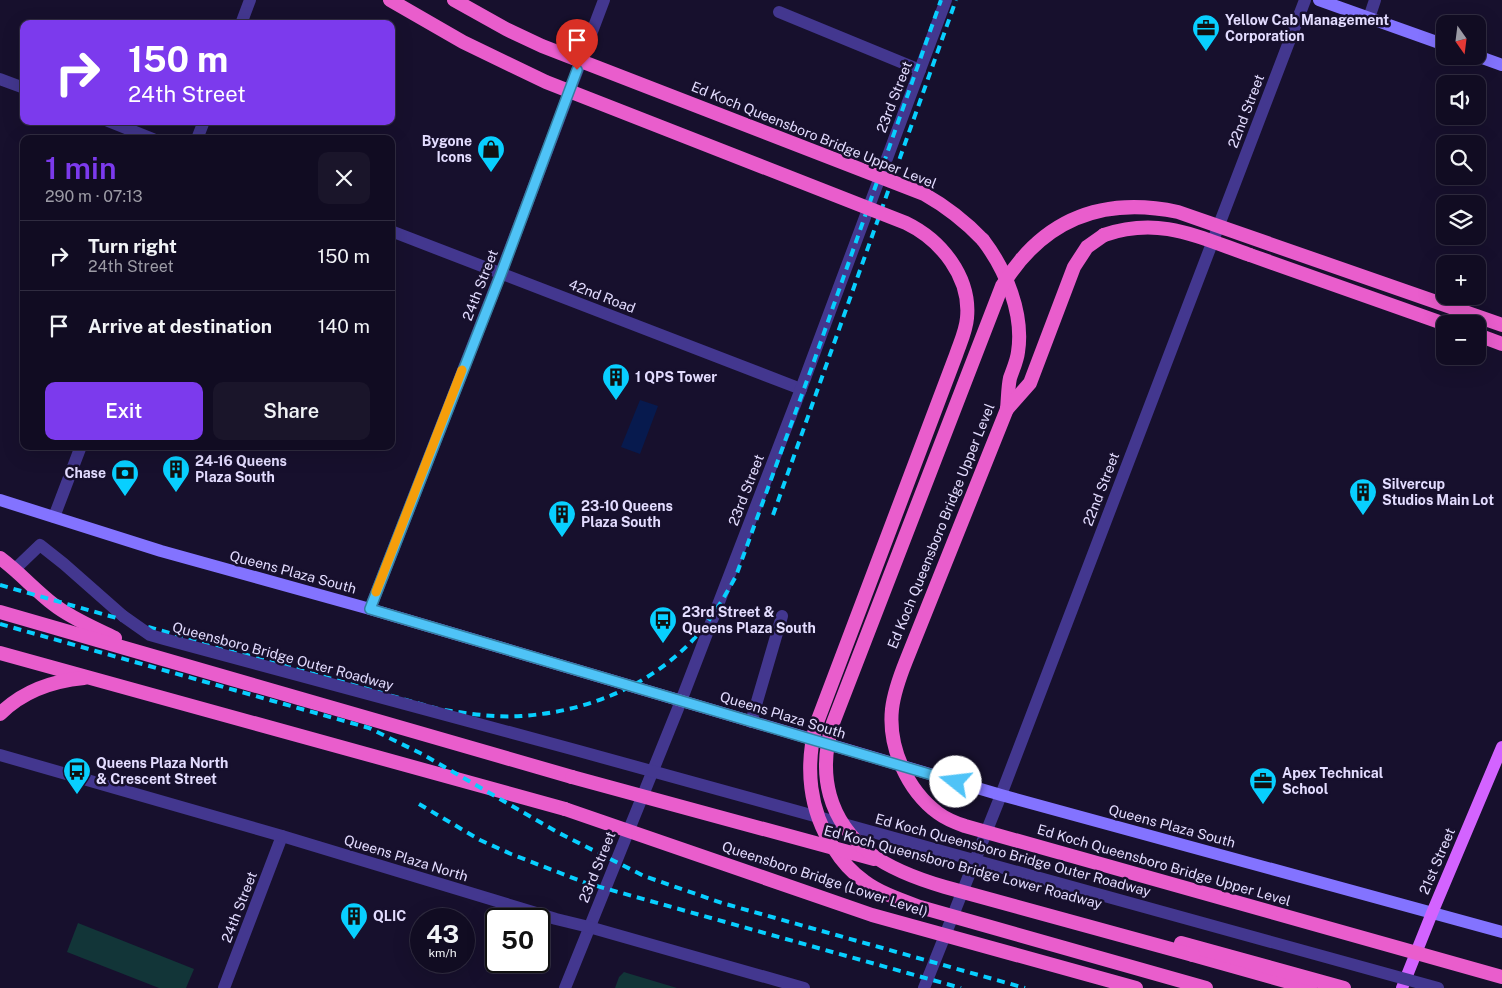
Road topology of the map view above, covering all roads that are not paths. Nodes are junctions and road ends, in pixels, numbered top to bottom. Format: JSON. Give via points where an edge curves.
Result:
{"nodes":[{"id":1,"x":250,"y":0,"type":"edge"},
{"id":2,"x":390,"y":0,"type":"edge"},
{"id":3,"x":454,"y":0,"type":"edge"},
{"id":4,"x":604,"y":0,"type":"edge"},
{"id":5,"x":946,"y":0,"type":"edge"},
{"id":6,"x":1305,"y":0,"type":"edge"},
{"id":7,"x":1318,"y":0,"type":"edge"},
{"id":8,"x":1375,"y":0,"type":"edge"},
{"id":9,"x":779,"y":12,"type":"dead end"},
{"id":10,"x":1369,"y":18,"type":"junction"},
{"id":11,"x":242,"y":20,"type":"edge"},
{"id":12,"x":1436,"y":42,"type":"edge"},
{"id":13,"x":1486,"y":59,"type":"edge"},
{"id":14,"x":1502,"y":65,"type":"edge"},
{"id":15,"x":920,"y":70,"type":"junction"},
{"id":16,"x":0,"y":79,"type":"edge"},
{"id":17,"x":20,"y":86,"type":"edge"},
{"id":18,"x":118,"y":125,"type":"edge"},
{"id":19,"x":143,"y":135,"type":"edge"},
{"id":20,"x":395,"y":233,"type":"edge"},
{"id":21,"x":501,"y":274,"type":"junction"},
{"id":22,"x":1436,"y":321,"type":"edge"},
{"id":23,"x":1502,"y":325,"type":"edge"},
{"id":24,"x":1486,"y":338,"type":"edge"},
{"id":25,"x":1502,"y":344,"type":"edge"},
{"id":26,"x":801,"y":389,"type":"junction"},
{"id":27,"x":1007,"y":409,"type":"junction"},
{"id":28,"x":79,"y":450,"type":"edge"},
{"id":29,"x":0,"y":500,"type":"edge"},
{"id":30,"x":54,"y":517,"type":"junction"},
{"id":31,"x":0,"y":558,"type":"edge"},
{"id":32,"x":15,"y":570,"type":"junction"},
{"id":33,"x":370,"y":609,"type":"junction"},
{"id":34,"x":0,"y":612,"type":"edge"},
{"id":35,"x":782,"y":616,"type":"dead end"},
{"id":36,"x":0,"y":653,"type":"edge"},
{"id":37,"x":150,"y":655,"type":"junction"},
{"id":38,"x":92,"y":678,"type":"junction"},
{"id":39,"x":680,"y":701,"type":"junction"},
{"id":40,"x":0,"y":714,"type":"edge"},
{"id":41,"x":751,"y":722,"type":"junction"},
{"id":42,"x":1502,"y":747,"type":"edge"},
{"id":43,"x":579,"y":751,"type":"joint"},
{"id":44,"x":0,"y":755,"type":"edge"},
{"id":45,"x":1001,"y":795,"type":"junction"},
{"id":46,"x":282,"y":836,"type":"junction"},
{"id":47,"x":1432,"y":913,"type":"junction"},
{"id":48,"x":589,"y":927,"type":"junction"},
{"id":49,"x":1502,"y":932,"type":"edge"},
{"id":50,"x":1502,"y":977,"type":"edge"},
{"id":51,"x":224,"y":988,"type":"edge"},
{"id":52,"x":565,"y":988,"type":"edge"},
{"id":53,"x":804,"y":988,"type":"edge"},
{"id":54,"x":924,"y":988,"type":"edge"},
{"id":55,"x":1136,"y":988,"type":"edge"},
{"id":56,"x":1206,"y":988,"type":"edge"},
{"id":57,"x":1310,"y":988,"type":"edge"},
{"id":58,"x":1344,"y":988,"type":"edge"},
{"id":59,"x":1402,"y":988,"type":"edge"},
{"id":60,"x":1438,"y":988,"type":"edge"}],
"edges":[{"from":1,"to":11,"type":"street"},
{"from":2,"to":56,"type":"highway","bridge":true,"via":[[464,42],[546,82],[918,228],[942,250],[965,290],[967,320],[816,725],[810,764],[816,812],[841,859],[881,892],[920,907]]},
{"from":3,"to":27,"type":"highway","name":"Ed Koch Queensboro Bridge Upper Level","bridge":true,"via":[[542,46],[903,185],[946,206],[973,229],[993,254],[1014,304],[1019,344]]},
{"from":4,"to":21,"type":"street","name":"24th Street"},
{"from":5,"to":15,"type":"street","name":"23rd Street"},
{"from":6,"to":45,"type":"street","name":"22nd Street"},
{"from":7,"to":10,"type":"main road"},
{"from":8,"to":10,"type":"street"},
{"from":9,"to":15,"type":"street"},
{"from":10,"to":12,"type":"main road"},
{"from":13,"to":14,"type":"main road"},
{"from":15,"to":26,"type":"street","name":"23rd Street"},
{"from":16,"to":17,"type":"street"},
{"from":18,"to":19,"type":"street"},
{"from":20,"to":21,"type":"street","name":"42nd Road"},
{"from":21,"to":26,"type":"street","name":"42nd Road"},
{"from":21,"to":33,"type":"street","name":"24th Street"},
{"from":22,"to":27,"type":"highway","bridge":true,"via":[[1181,230],[1141,227],[1115,231],[1087,247],[1074,267],[1030,383]]},
{"from":23,"to":57,"type":"highway","bridge":true,"via":[[1178,212],[1139,206],[1119,207],[1076,218],[1057,228],[1026,252],[1002,286],[828,739],[826,771],[831,803],[847,830],[877,858],[945,887]]},
{"from":24,"to":25,"type":"highway"},
{"from":26,"to":39,"type":"street","name":"23rd Street"},
{"from":27,"to":50,"type":"highway","name":"Ed Koch Queensboro Bridge Upper Level","bridge":true,"via":[[896,688],[892,708],[893,740],[897,755],[917,792],[945,817],[974,829]]},
{"from":28,"to":30,"type":"street"},
{"from":29,"to":30,"type":"main road","name":"Queens Plaza South"},
{"from":30,"to":33,"type":"main road","name":"Queens Plaza South","via":[[161,551]]},
{"from":31,"to":32,"type":"highway"},
{"from":32,"to":37,"type":"highway","via":[[54,605],[76,619]]},
{"from":32,"to":43,"type":"street","name":"Queensboro Bridge Outer Roadway","bridge":true,"via":[[40,545],[122,616],[150,635]]},
{"from":33,"to":39,"type":"main road","name":"Queens Plaza South"},
{"from":34,"to":37,"type":"highway"},
{"from":35,"to":41,"type":"street"},
{"from":36,"to":38,"type":"highway","name":"Queensboro Bridge (Lower Level)"},
{"from":37,"to":58,"type":"highway","name":"Ed Koch Queensboro Bridge Lower Roadway","bridge":true,"via":[[572,777]]},
{"from":38,"to":40,"type":"highway","via":[[40,688],[21,697]]},
{"from":38,"to":55,"type":"highway","name":"Queensboro Bridge (Lower Level)","bridge":true,"via":[[565,808],[872,915]]},
{"from":39,"to":41,"type":"main road","name":"Queens Plaza South"},
{"from":39,"to":48,"type":"street","name":"23rd Street"},
{"from":41,"to":45,"type":"main road","name":"Queens Plaza South"},
{"from":42,"to":47,"type":"main road","name":"21st Street"},
{"from":43,"to":60,"type":"street","name":"Ed Koch Queensboro Bridge Outer Roadway","bridge":true},
{"from":44,"to":46,"type":"street","name":"Queens Plaza North"},
{"from":45,"to":47,"type":"main road","name":"Queens Plaza South"},
{"from":45,"to":54,"type":"street","name":"22nd Street"},
{"from":46,"to":48,"type":"street","name":"Queens Plaza North"},
{"from":46,"to":51,"type":"street","name":"24th Street"},
{"from":47,"to":49,"type":"main road","name":"Queens Plaza South"},
{"from":47,"to":59,"type":"main road","name":"21st Street"},
{"from":48,"to":52,"type":"street","name":"23rd Street"},
{"from":48,"to":53,"type":"street","name":"Queens Plaza North"}]}
